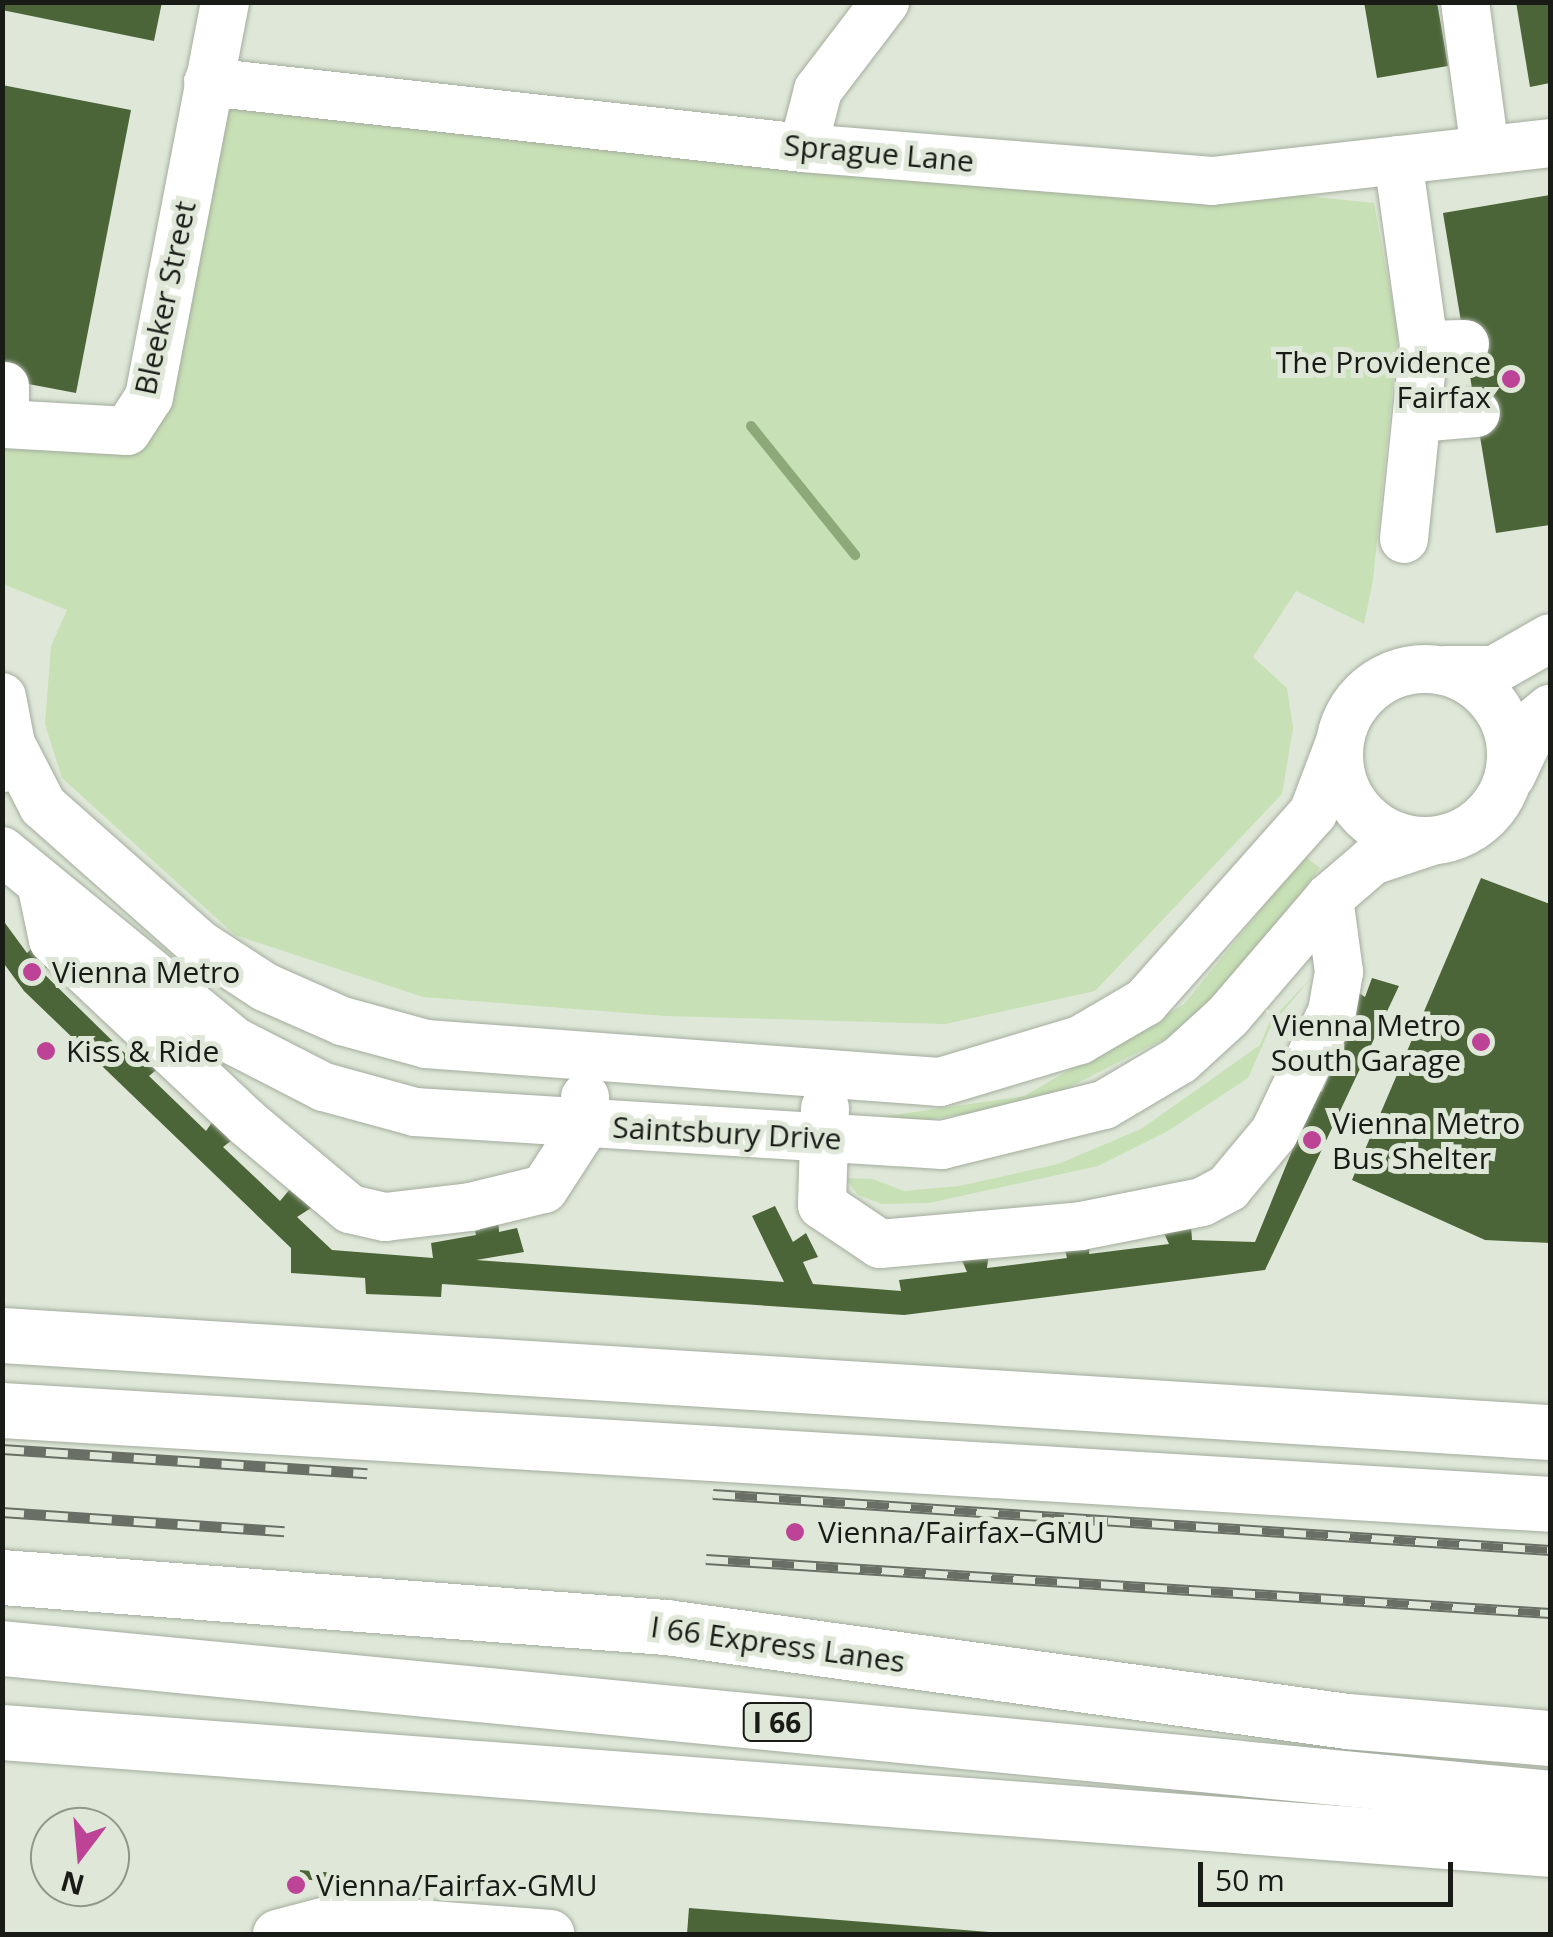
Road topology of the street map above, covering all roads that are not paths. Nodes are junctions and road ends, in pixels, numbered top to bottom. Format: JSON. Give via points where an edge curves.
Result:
{"nodes":[{"id":1,"x":225,"y":2,"type":"edge"},
{"id":2,"x":885,"y":2,"type":"edge"},
{"id":3,"x":1466,"y":2,"type":"edge"},
{"id":4,"x":208,"y":82,"type":"junction"},
{"id":5,"x":1550,"y":143,"type":"edge"},
{"id":6,"x":803,"y":148,"type":"junction"},
{"id":7,"x":1485,"y":150,"type":"junction"},
{"id":8,"x":1398,"y":160,"type":"junction"},
{"id":9,"x":5,"y":386,"type":"dead end"},
{"id":10,"x":1476,"y":413,"type":"dead end"},
{"id":11,"x":1417,"y":418,"type":"junction"},
{"id":12,"x":1404,"y":539,"type":"dead end"},
{"id":13,"x":1550,"y":638,"type":"edge"},
{"id":14,"x":1445,"y":670,"type":"junction"},
{"id":15,"x":2,"y":697,"type":"edge"},
{"id":16,"x":1550,"y":709,"type":"edge"},
{"id":17,"x":1338,"y":748,"type":"junction"},
{"id":18,"x":6,"y":756,"type":"edge"},
{"id":19,"x":1509,"y":779,"type":"junction"},
{"id":20,"x":1428,"y":842,"type":"junction"},
{"id":21,"x":2,"y":852,"type":"edge"},
{"id":22,"x":41,"y":883,"type":"junction"},
{"id":23,"x":1329,"y":898,"type":"junction"},
{"id":24,"x":564,"y":1055,"type":"junction"},
{"id":25,"x":828,"y":1075,"type":"junction"},
{"id":26,"x":586,"y":1124,"type":"junction"},
{"id":27,"x":824,"y":1139,"type":"junction"},
{"id":28,"x":2,"y":1332,"type":"edge"},
{"id":29,"x":2,"y":1410,"type":"edge"},
{"id":30,"x":1550,"y":1432,"type":"edge"},
{"id":31,"x":1550,"y":1504,"type":"edge"},
{"id":32,"x":2,"y":1578,"type":"edge"},
{"id":33,"x":2,"y":1648,"type":"edge"},
{"id":34,"x":2,"y":1732,"type":"edge"},
{"id":35,"x":1550,"y":1738,"type":"edge"},
{"id":36,"x":1550,"y":1798,"type":"edge"},
{"id":37,"x":1550,"y":1849,"type":"edge"},
{"id":38,"x":277,"y":1934,"type":"edge"},
{"id":39,"x":550,"y":1934,"type":"edge"}],
"edges":[{"from":1,"to":4,"type":"street","name":"Bleeker Street"},
{"from":2,"to":6,"type":"street","via":[[818,90],[804,122]]},
{"from":3,"to":7,"type":"street"},
{"from":4,"to":6,"type":"street","name":"Sprague Lane"},
{"from":4,"to":9,"type":"street","name":"Bleeker Street","via":[[149,398],[128,432],[6,424]]},
{"from":5,"to":7,"type":"street","name":"Sprague Lane"},
{"from":6,"to":8,"type":"street","name":"Sprague Lane","via":[[1212,181]]},
{"from":7,"to":8,"type":"street","name":"Sprague Lane"},
{"from":8,"to":11,"type":"street","via":[[1445,344]]},
{"from":10,"to":11,"type":"street"},
{"from":11,"to":12,"type":"street"},
{"from":13,"to":14,"type":"street","via":[[1494,670]]},
{"from":14,"to":17,"type":"street","via":[[1401,672],[1362,694]]},
{"from":14,"to":19,"type":"street","via":[[1472,681],[1494,702],[1512,752]]},
{"from":15,"to":18,"type":"street","name":"Saintsbury Drive"},
{"from":16,"to":19,"type":"street","via":[[1538,719]]},
{"from":17,"to":20,"type":"street","via":[[1341,777],[1374,826]]},
{"from":17,"to":25,"type":"street","name":"Saintsbury Drive","via":[[1313,813],[1146,1002],[1080,1040],[940,1082]]},
{"from":18,"to":24,"type":"street","name":"Saintsbury Drive","via":[[44,806],[199,944],[265,988],[342,1021],[426,1044]]},
{"from":19,"to":20,"type":"street","via":[[1479,824]]},
{"from":20,"to":23,"type":"street","name":"Saintsbury Drive","via":[[1372,861]]},
{"from":21,"to":22,"type":"street","name":"Saintsbury Drive"},
{"from":22,"to":26,"type":"street","name":"Saintsbury Drive","via":[[234,1041],[324,1088],[415,1112]]},
{"from":22,"to":26,"type":"street","via":[[53,940],[350,1210],[385,1217],[544,1189]]},
{"from":23,"to":27,"type":"street","name":"Saintsbury Drive","via":[[1228,1016],[1180,1060],[1104,1105],[942,1145]]},
{"from":23,"to":27,"type":"street","via":[[1339,972],[1332,1012],[1274,1133],[1228,1188],[1202,1202],[1063,1228],[880,1244],[822,1205]]},
{"from":24,"to":25,"type":"street","name":"Saintsbury Drive"},
{"from":24,"to":26,"type":"street","via":[[584,1092]]},
{"from":25,"to":27,"type":"street"},
{"from":26,"to":27,"type":"street","name":"Saintsbury Drive"},
{"from":28,"to":30,"type":"highway"},
{"from":29,"to":31,"type":"highway"},
{"from":32,"to":35,"type":"highway","name":"I 66 Express Lanes","via":[[666,1627],[1347,1721]]},
{"from":33,"to":36,"type":"highway","number":"I 66"},
{"from":34,"to":37,"type":"highway"},
{"from":38,"to":39,"type":"street","via":[[338,1918]]}]}
